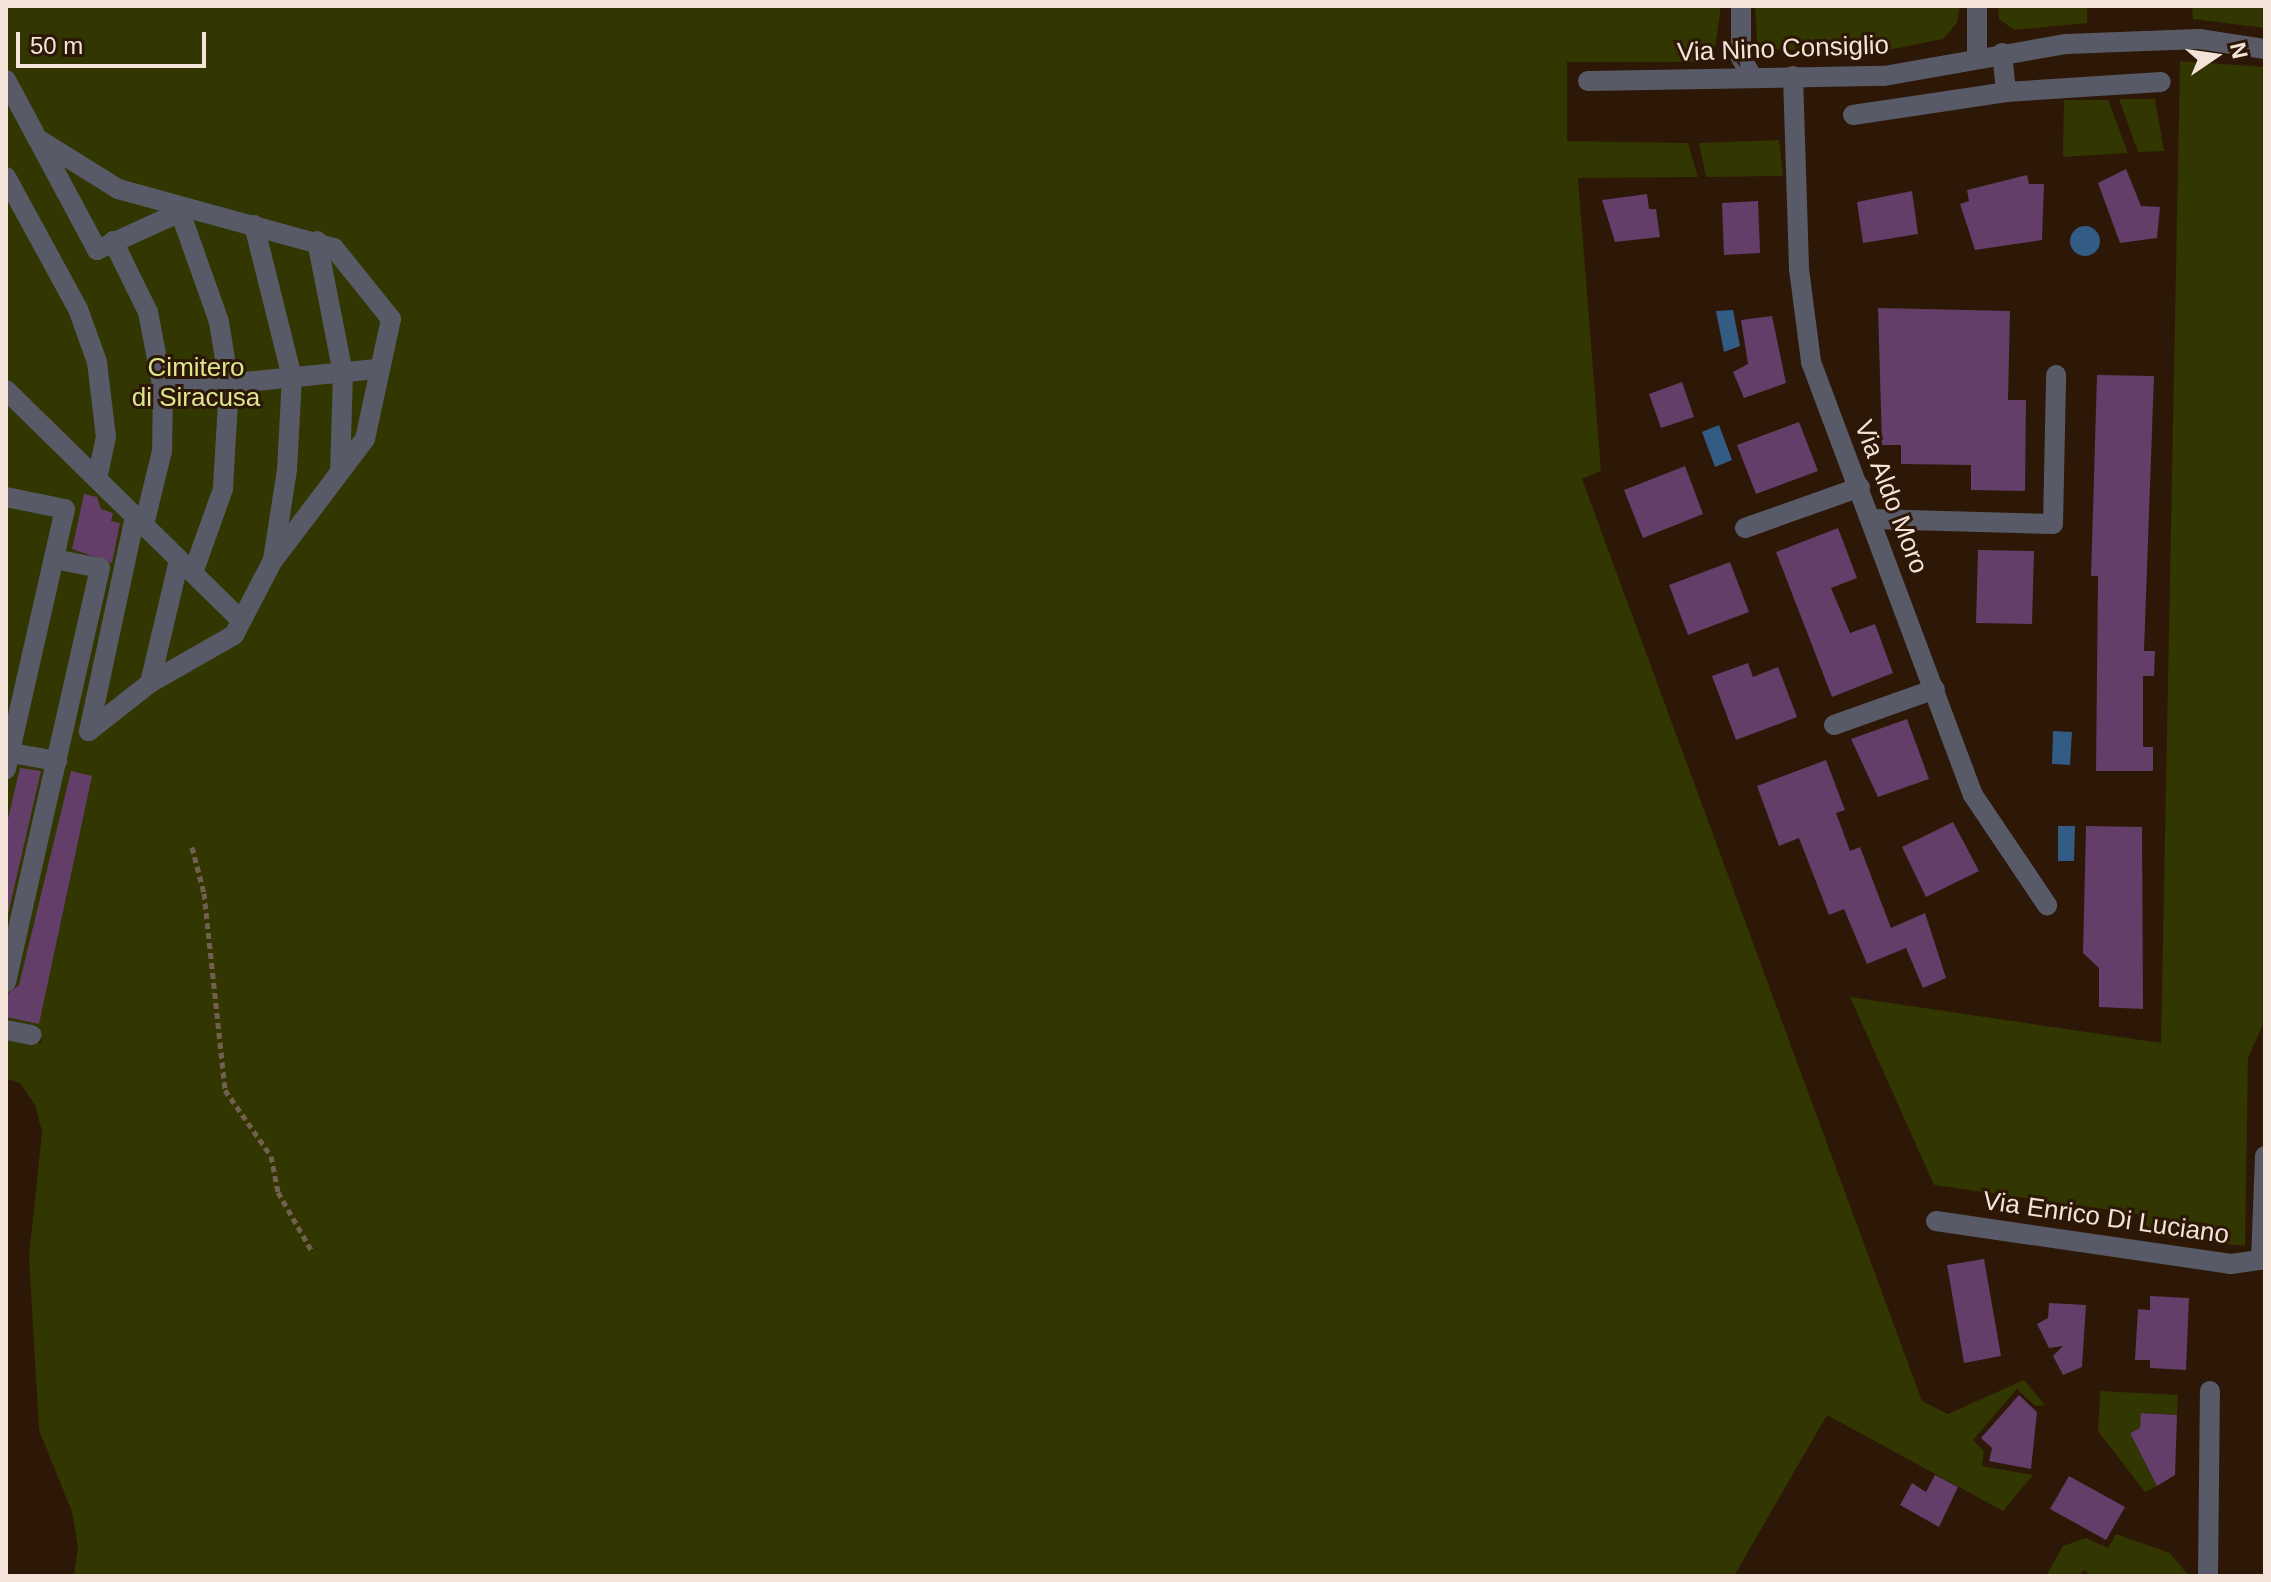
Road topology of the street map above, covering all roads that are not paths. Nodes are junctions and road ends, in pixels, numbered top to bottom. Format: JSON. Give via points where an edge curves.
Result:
{"nodes":[{"id":1,"x":1741,"y":6,"type":"edge"},
{"id":2,"x":1977,"y":6,"type":"edge"},
{"id":3,"x":2265,"y":49,"type":"edge"},
{"id":4,"x":2002,"y":53,"type":"junction"},
{"id":5,"x":1977,"y":57,"type":"junction"},
{"id":6,"x":1752,"y":76,"type":"junction"},
{"id":7,"x":1793,"y":76,"type":"junction"},
{"id":8,"x":1588,"y":81,"type":"dead end"},
{"id":9,"x":2161,"y":82,"type":"dead end"},
{"id":10,"x":2006,"y":92,"type":"junction"},
{"id":11,"x":9,"y":93,"type":"edge"},
{"id":12,"x":1853,"y":115,"type":"dead end"},
{"id":13,"x":41,"y":141,"type":"junction"},
{"id":14,"x":6,"y":177,"type":"edge"},
{"id":15,"x":177,"y":210,"type":"junction"},
{"id":16,"x":254,"y":225,"type":"junction"},
{"id":17,"x":113,"y":241,"type":"junction"},
{"id":18,"x":317,"y":241,"type":"junction"},
{"id":19,"x":379,"y":369,"type":"junction"},
{"id":20,"x":343,"y":373,"type":"junction"},
{"id":21,"x":2056,"y":375,"type":"dead end"},
{"id":22,"x":292,"y":377,"type":"junction"},
{"id":23,"x":229,"y":384,"type":"junction"},
{"id":24,"x":6,"y":390,"type":"edge"},
{"id":25,"x":163,"y":390,"type":"junction"},
{"id":26,"x":340,"y":472,"type":"junction"},
{"id":27,"x":97,"y":479,"type":"junction"},
{"id":28,"x":1860,"y":487,"type":"junction"},
{"id":29,"x":6,"y":497,"type":"edge"},
{"id":30,"x":1872,"y":519,"type":"junction"},
{"id":31,"x":140,"y":521,"type":"junction"},
{"id":32,"x":1745,"y":528,"type":"dead end"},
{"id":33,"x":54,"y":559,"type":"junction"},
{"id":34,"x":272,"y":562,"type":"junction"},
{"id":35,"x":186,"y":566,"type":"junction"},
{"id":36,"x":240,"y":619,"type":"junction"},
{"id":37,"x":150,"y":683,"type":"junction"},
{"id":38,"x":1935,"y":689,"type":"junction"},
{"id":39,"x":1834,"y":725,"type":"dead end"},
{"id":40,"x":7,"y":758,"type":"edge"},
{"id":41,"x":57,"y":761,"type":"junction"},
{"id":42,"x":2047,"y":905,"type":"dead end"},
{"id":43,"x":6,"y":982,"type":"edge"},
{"id":44,"x":6,"y":1030,"type":"edge"},
{"id":45,"x":32,"y":1035,"type":"dead end"},
{"id":46,"x":2265,"y":1156,"type":"edge"},
{"id":47,"x":1936,"y":1221,"type":"dead end"},
{"id":48,"x":2210,"y":1391,"type":"dead end"},
{"id":49,"x":2208,"y":1576,"type":"edge"}],
"edges":[{"from":1,"to":6,"type":"street","via":[[1741,58]]},
{"from":2,"to":5,"type":"street"},
{"from":3,"to":4,"type":"street","name":"Via Nino Consiglio","via":[[2199,39]]},
{"from":4,"to":5,"type":"street","name":"Via Nino Consiglio"},
{"from":4,"to":10,"type":"street"},
{"from":5,"to":7,"type":"street","name":"Via Nino Consiglio","via":[[1884,76]]},
{"from":6,"to":7,"type":"street","name":"Via Nino Consiglio"},
{"from":6,"to":8,"type":"street","name":"Via Nino Consiglio"},
{"from":7,"to":28,"type":"street","name":"Via Aldo Moro","via":[[1799,269],[1811,362]]},
{"from":9,"to":10,"type":"street"},
{"from":10,"to":12,"type":"street"},
{"from":11,"to":13,"type":"street"},
{"from":13,"to":15,"type":"street","via":[[118,189]]},
{"from":13,"to":17,"type":"street","via":[[97,250]]},
{"from":14,"to":27,"type":"street","via":[[78,309],[97,362],[106,437]]},
{"from":15,"to":16,"type":"street"},
{"from":15,"to":17,"type":"street"},
{"from":15,"to":23,"type":"street","via":[[219,322]]},
{"from":16,"to":18,"type":"street"},
{"from":16,"to":22,"type":"street"},
{"from":17,"to":25,"type":"street","via":[[148,312]]},
{"from":18,"to":19,"type":"street","via":[[334,248],[391,319]]},
{"from":18,"to":20,"type":"street"},
{"from":19,"to":20,"type":"street"},
{"from":19,"to":26,"type":"street","via":[[365,439]]},
{"from":20,"to":22,"type":"street"},
{"from":20,"to":26,"type":"street"},
{"from":21,"to":30,"type":"street","via":[[2053,524]]},
{"from":22,"to":23,"type":"street"},
{"from":22,"to":34,"type":"street","via":[[287,470]]},
{"from":23,"to":25,"type":"street"},
{"from":23,"to":35,"type":"street","via":[[223,489]]},
{"from":24,"to":27,"type":"street"},
{"from":25,"to":31,"type":"street","via":[[162,451]]},
{"from":26,"to":34,"type":"street"},
{"from":27,"to":31,"type":"street"},
{"from":28,"to":30,"type":"street","name":"Via Aldo Moro"},
{"from":28,"to":32,"type":"street"},
{"from":29,"to":33,"type":"street","via":[[65,509]]},
{"from":30,"to":38,"type":"street","name":"Via Aldo Moro"},
{"from":31,"to":35,"type":"street"},
{"from":31,"to":37,"type":"street","via":[[89,731]]},
{"from":33,"to":40,"type":"street"},
{"from":33,"to":41,"type":"street","via":[[100,568]]},
{"from":34,"to":36,"type":"street"},
{"from":35,"to":36,"type":"street"},
{"from":35,"to":37,"type":"street"},
{"from":36,"to":37,"type":"street","via":[[234,635]]},
{"from":38,"to":39,"type":"street"},
{"from":38,"to":42,"type":"street","name":"Via Aldo Moro","via":[[1973,795]]},
{"from":40,"to":41,"type":"street"},
{"from":41,"to":43,"type":"street"},
{"from":44,"to":45,"type":"street"},
{"from":46,"to":47,"type":"street","name":"Via Enrico Di Luciano","via":[[2261,1260],[2231,1264]]},
{"from":48,"to":49,"type":"street"}]}
